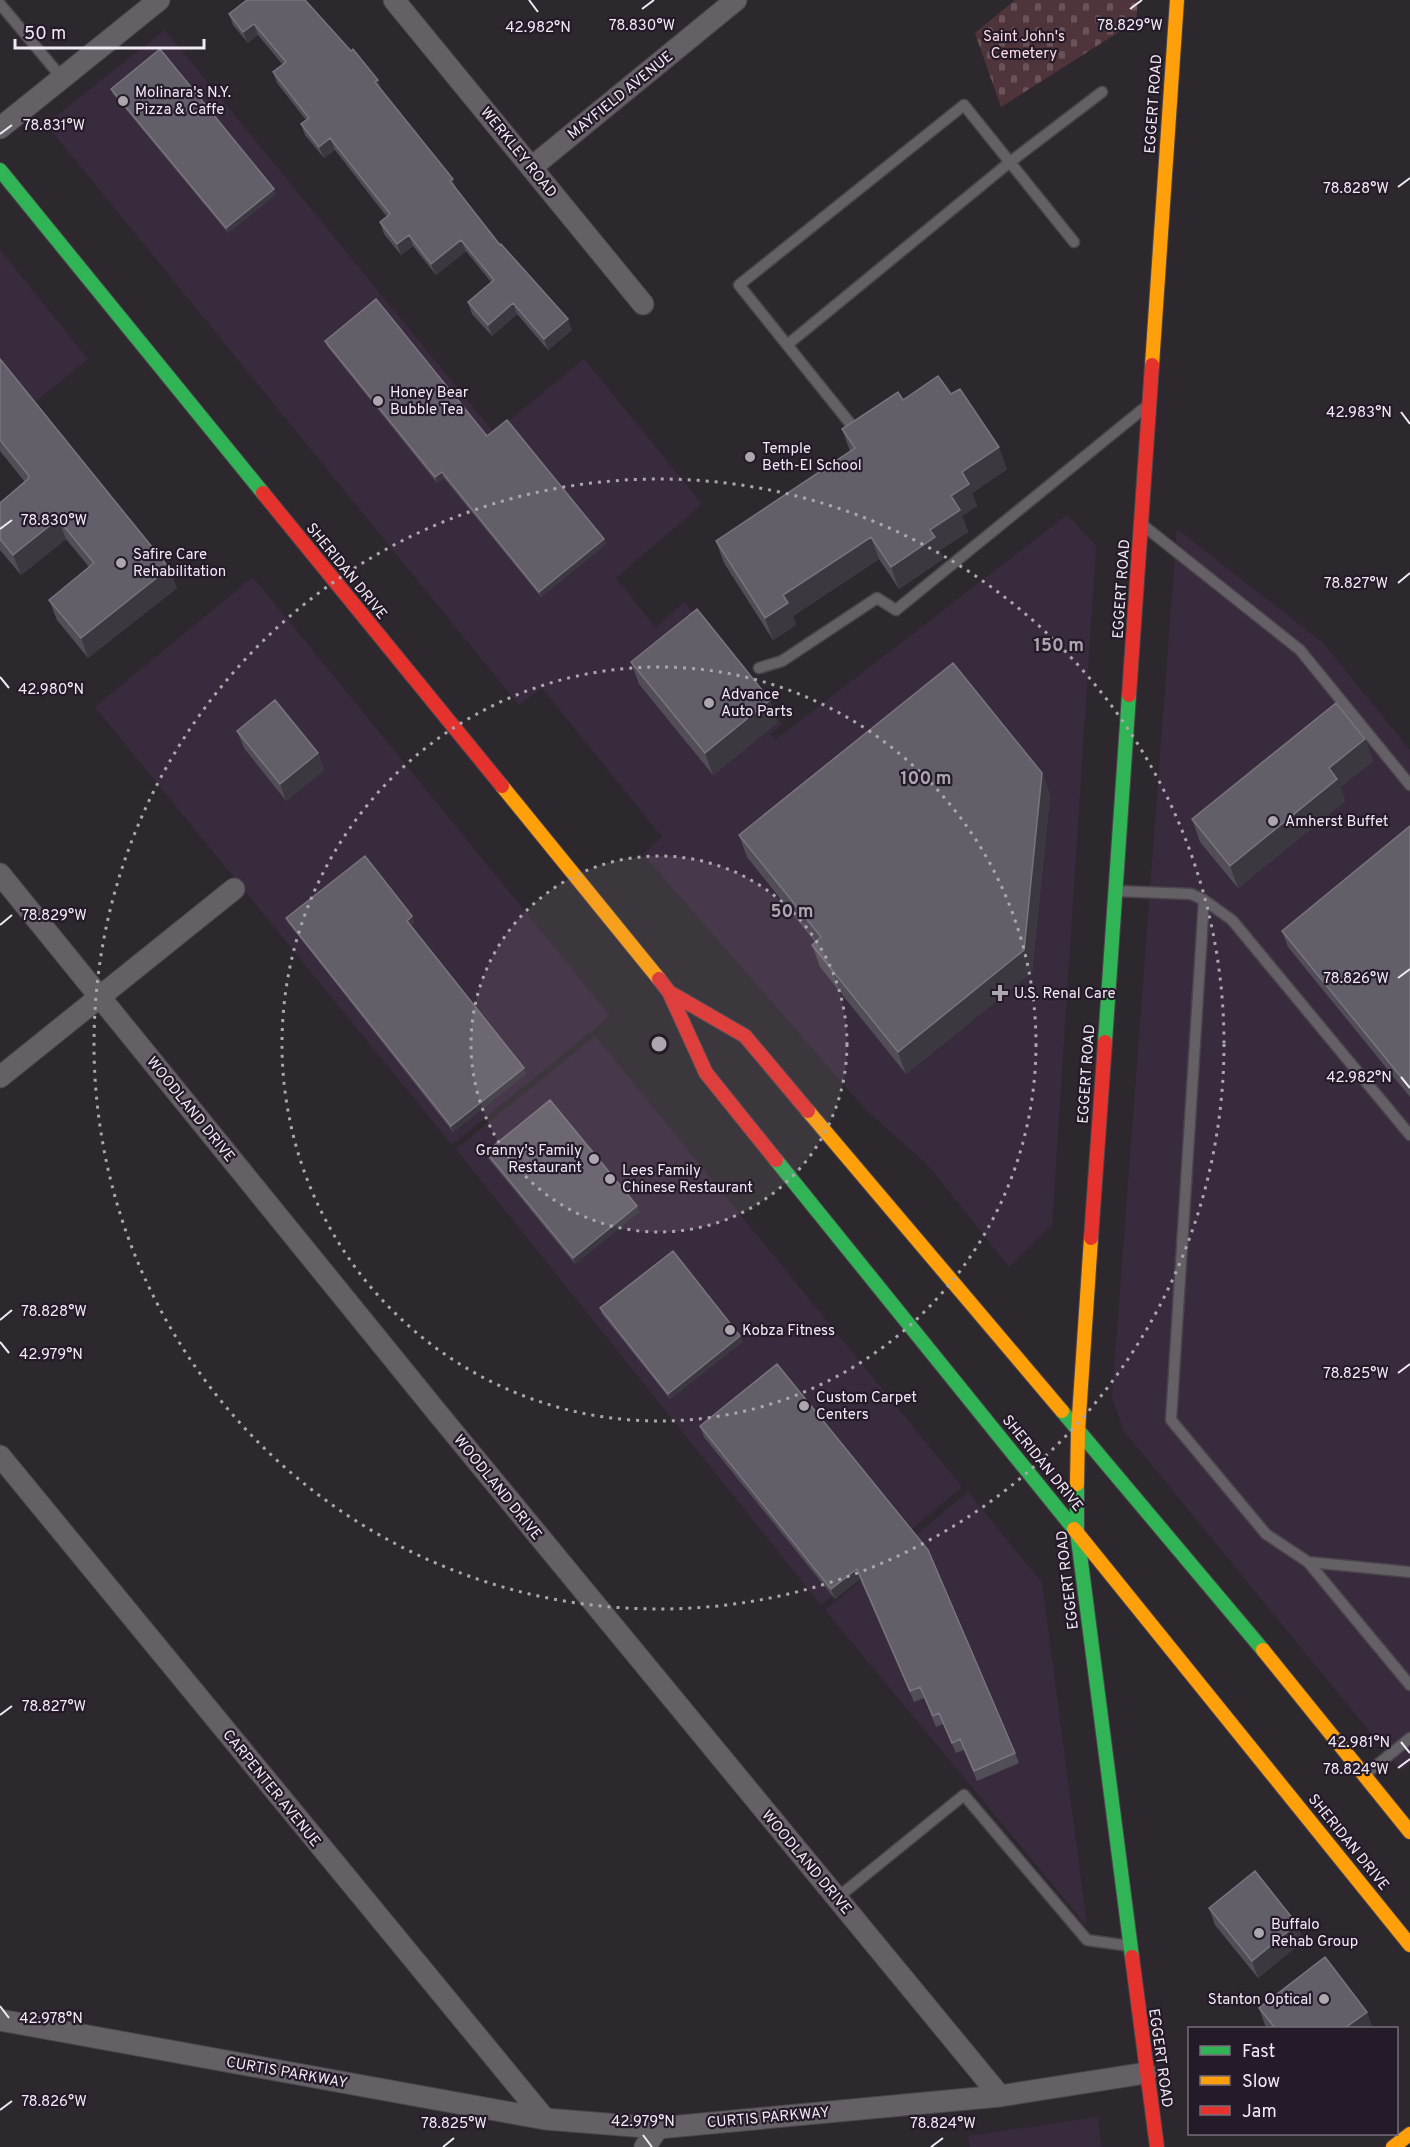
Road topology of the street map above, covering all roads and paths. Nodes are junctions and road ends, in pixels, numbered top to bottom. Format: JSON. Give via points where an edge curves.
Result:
{"nodes":[{"id":1,"x":159,"y":0,"type":"edge"},
{"id":2,"x":394,"y":0,"type":"edge"},
{"id":3,"x":736,"y":0,"type":"edge"},
{"id":4,"x":1177,"y":0,"type":"edge"},
{"id":5,"x":0,"y":4,"type":"edge"},
{"id":6,"x":62,"y":78,"type":"junction"},
{"id":7,"x":1102,"y":92,"type":"dead end"},
{"id":8,"x":0,"y":128,"type":"edge"},
{"id":9,"x":1010,"y":162,"type":"junction"},
{"id":10,"x":531,"y":166,"type":"junction"},
{"id":11,"x":0,"y":170,"type":"edge"},
{"id":12,"x":1074,"y":242,"type":"dead end"},
{"id":13,"x":643,"y":304,"type":"dead end"},
{"id":14,"x":787,"y":345,"type":"junction"},
{"id":15,"x":1150,"y":403,"type":"junction"},
{"id":16,"x":849,"y":422,"type":"edge"},
{"id":17,"x":1142,"y":524,"type":"junction"},
{"id":18,"x":759,"y":668,"type":"dead end"},
{"id":19,"x":1410,"y":785,"type":"edge"},
{"id":20,"x":0,"y":874,"type":"edge"},
{"id":21,"x":234,"y":889,"type":"dead end"},
{"id":22,"x":1116,"y":891,"type":"junction"},
{"id":23,"x":1204,"y":900,"type":"junction"},
{"id":24,"x":669,"y":992,"type":"junction"},
{"id":25,"x":100,"y":996,"type":"junction"},
{"id":26,"x":0,"y":1077,"type":"edge"},
{"id":27,"x":1410,"y":1135,"type":"edge"},
{"id":28,"x":1078,"y":1431,"type":"junction"},
{"id":29,"x":0,"y":1456,"type":"edge"},
{"id":30,"x":1077,"y":1531,"type":"junction"},
{"id":31,"x":1308,"y":1562,"type":"junction"},
{"id":32,"x":1410,"y":1572,"type":"edge"},
{"id":33,"x":1410,"y":1685,"type":"edge"},
{"id":34,"x":1410,"y":1738,"type":"edge"},
{"id":35,"x":1365,"y":1775,"type":"junction"},
{"id":36,"x":1410,"y":1832,"type":"edge"},
{"id":37,"x":837,"y":1898,"type":"junction"},
{"id":38,"x":1410,"y":1945,"type":"edge"},
{"id":39,"x":1130,"y":1946,"type":"junction"},
{"id":40,"x":0,"y":2020,"type":"edge"},
{"id":41,"x":1146,"y":2073,"type":"junction"},
{"id":42,"x":1000,"y":2096,"type":"junction"},
{"id":43,"x":545,"y":2119,"type":"junction"},
{"id":44,"x":658,"y":2128,"type":"junction"},
{"id":45,"x":1410,"y":2134,"type":"edge"},
{"id":46,"x":645,"y":2147,"type":"edge"},
{"id":47,"x":1157,"y":2147,"type":"edge"},
{"id":48,"x":1393,"y":2147,"type":"edge"}],
"edges":[{"from":1,"to":6,"type":"street"},
{"from":2,"to":10,"type":"street","name":"WERKLEY ROAD"},
{"from":3,"to":10,"type":"street","name":"MAYFIELD AVENUE"},
{"from":4,"to":15,"type":"main road","name":"EGGERT ROAD"},
{"from":5,"to":6,"type":"lane"},
{"from":6,"to":8,"type":"street"},
{"from":7,"to":9,"type":"lane"},
{"from":9,"to":12,"type":"lane"},
{"from":9,"to":14,"type":"lane"},
{"from":9,"to":14,"type":"lane","via":[[964,105],[739,285]]},
{"from":10,"to":13,"type":"street","name":"WERKLEY ROAD"},
{"from":11,"to":24,"type":"main road","name":"SHERIDAN DRIVE"},
{"from":14,"to":16,"type":"lane"},
{"from":15,"to":17,"type":"main road","name":"EGGERT ROAD"},
{"from":15,"to":18,"type":"lane","via":[[896,610],[877,598],[782,661]]},
{"from":17,"to":19,"type":"lane","via":[[1300,650]]},
{"from":17,"to":22,"type":"main road","name":"EGGERT ROAD"},
{"from":20,"to":25,"type":"street","name":"WOODLAND DRIVE"},
{"from":21,"to":25,"type":"street"},
{"from":22,"to":23,"type":"lane","via":[[1191,894]]},
{"from":22,"to":28,"type":"main road","name":"EGGERT ROAD"},
{"from":23,"to":27,"type":"lane","via":[[1232,920]]},
{"from":23,"to":31,"type":"lane","via":[[1171,1420],[1266,1534]]},
{"from":24,"to":28,"type":"main road","name":"SHERIDAN DRIVE","via":[[745,1036]]},
{"from":24,"to":30,"type":"main road","name":"SHERIDAN DRIVE","via":[[706,1073]]},
{"from":25,"to":26,"type":"street"},
{"from":25,"to":37,"type":"street","name":"WOODLAND DRIVE"},
{"from":28,"to":30,"type":"main road","name":"EGGERT ROAD"},
{"from":28,"to":35,"type":"main road","name":"SHERIDAN DRIVE"},
{"from":29,"to":43,"type":"street","name":"CARPENTER AVENUE"},
{"from":30,"to":38,"type":"main road","name":"SHERIDAN DRIVE"},
{"from":30,"to":39,"type":"main road","name":"EGGERT ROAD"},
{"from":31,"to":32,"type":"lane"},
{"from":31,"to":33,"type":"lane"},
{"from":34,"to":35,"type":"lane"},
{"from":35,"to":36,"type":"main road","name":"SHERIDAN DRIVE"},
{"from":37,"to":39,"type":"lane","via":[[964,1795],[1087,1940]]},
{"from":37,"to":42,"type":"street","name":"WOODLAND DRIVE"},
{"from":39,"to":41,"type":"main road","name":"EGGERT ROAD"},
{"from":40,"to":43,"type":"street","name":"CURTIS PARKWAY"},
{"from":41,"to":42,"type":"street","name":"CURTIS PARKWAY"},
{"from":41,"to":47,"type":"main road","name":"EGGERT ROAD"},
{"from":42,"to":44,"type":"street","name":"CURTIS PARKWAY"},
{"from":43,"to":44,"type":"street","name":"CURTIS PARKWAY"},
{"from":44,"to":46,"type":"street"},
{"from":45,"to":48,"type":"main road"}]}
